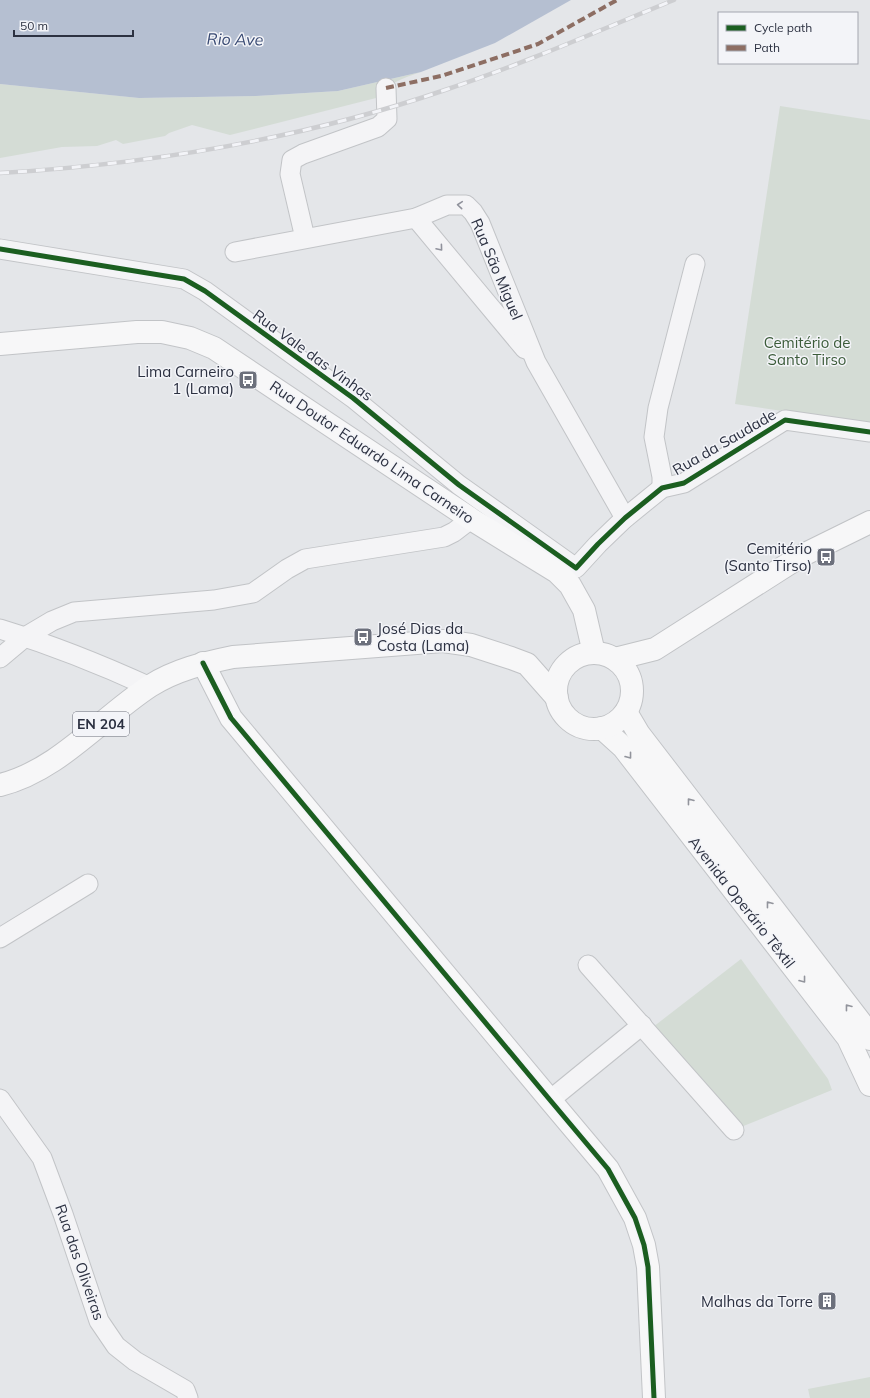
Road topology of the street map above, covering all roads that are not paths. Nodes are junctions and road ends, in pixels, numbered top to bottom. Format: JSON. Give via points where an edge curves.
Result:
{"nodes":[{"id":1,"x":386,"y":88,"type":"dead end"},
{"id":2,"x":416,"y":218,"type":"junction"},
{"id":3,"x":305,"y":238,"type":"junction"},
{"id":4,"x":0,"y":249,"type":"edge"},
{"id":5,"x":235,"y":252,"type":"dead end"},
{"id":6,"x":695,"y":264,"type":"dead end"},
{"id":7,"x":0,"y":344,"type":"edge"},
{"id":8,"x":536,"y":362,"type":"junction"},
{"id":9,"x":870,"y":432,"type":"edge"},
{"id":10,"x":662,"y":488,"type":"junction"},
{"id":11,"x":625,"y":518,"type":"junction"},
{"id":12,"x":471,"y":519,"type":"junction"},
{"id":13,"x":870,"y":522,"type":"edge"},
{"id":14,"x":0,"y":629,"type":"edge"},
{"id":15,"x":26,"y":637,"type":"junction"},
{"id":16,"x":655,"y":649,"type":"junction"},
{"id":17,"x":594,"y":653,"type":"junction"},
{"id":18,"x":0,"y":658,"type":"edge"},
{"id":19,"x":573,"y":659,"type":"junction"},
{"id":20,"x":615,"y":659,"type":"junction"},
{"id":21,"x":203,"y":663,"type":"junction"},
{"id":22,"x":527,"y":664,"type":"junction"},
{"id":23,"x":631,"y":683,"type":"junction"},
{"id":24,"x":150,"y":687,"type":"junction"},
{"id":25,"x":557,"y":698,"type":"junction"},
{"id":26,"x":626,"y":712,"type":"junction"},
{"id":27,"x":602,"y":728,"type":"junction"},
{"id":28,"x":4,"y":785,"type":"edge"},
{"id":29,"x":88,"y":884,"type":"dead end"},
{"id":30,"x":0,"y":938,"type":"edge"},
{"id":31,"x":588,"y":965,"type":"dead end"},
{"id":32,"x":642,"y":1025,"type":"junction"},
{"id":33,"x":870,"y":1039,"type":"edge"},
{"id":34,"x":870,"y":1085,"type":"edge"},
{"id":35,"x":0,"y":1098,"type":"edge"},
{"id":36,"x":550,"y":1100,"type":"junction"},
{"id":37,"x":734,"y":1130,"type":"dead end"},
{"id":38,"x":188,"y":1398,"type":"edge"},
{"id":39,"x":654,"y":1398,"type":"edge"}],
"edges":[{"from":1,"to":3,"type":"street","via":[[387,119],[378,127],[292,160],[290,174]]},
{"from":2,"to":3,"type":"street","name":"Rua São Miguel"},
{"from":2,"to":8,"type":"street","name":"Rua São Miguel","one_way":true},
{"from":8,"to":2,"type":"street","name":"Rua São Miguel","one_way":true,"via":[[473,212],[466,205],[448,205]]},
{"from":3,"to":5,"type":"street","name":"Rua São Miguel"},
{"from":4,"to":11,"type":"street","name":"Rua Vale das Vinhas","via":[[184,279],[206,291],[353,398],[460,485],[576,568]]},
{"from":6,"to":10,"type":"street","via":[[657,416],[654,437]]},
{"from":7,"to":12,"type":"street","name":"Rua Doutor Eduardo Lima Carneiro","via":[[137,332],[162,332],[190,338],[214,348]]},
{"from":8,"to":11,"type":"street","name":"Rua São Miguel"},
{"from":9,"to":10,"type":"street","name":"Rua da Saudade","via":[[785,420],[684,483]]},
{"from":10,"to":11,"type":"street","name":"Rua da Saudade"},
{"from":12,"to":15,"type":"street","via":[[444,537],[305,559],[253,593],[214,600],[74,612],[52,621]]},
{"from":12,"to":17,"type":"street","name":"Rua Doutor Eduardo Lima Carneiro","via":[[557,572],[570,585],[584,610]]},
{"from":13,"to":16,"type":"street","via":[[801,556]]},
{"from":14,"to":15,"type":"street"},
{"from":15,"to":18,"type":"street"},
{"from":15,"to":24,"type":"street","via":[[92,661]]},
{"from":16,"to":20,"type":"street"},
{"from":16,"to":23,"type":"street"},
{"from":17,"to":19,"type":"street","number":"EN 204","via":[[583,654]]},
{"from":17,"to":20,"type":"street","number":"EN 204","via":[[605,654]]},
{"from":19,"to":22,"type":"street","number":"EN 204"},
{"from":19,"to":25,"type":"street","via":[[559,676]]},
{"from":20,"to":23,"type":"street","via":[[626,670]]},
{"from":21,"to":22,"type":"street","number":"EN 204","via":[[233,656],[443,641],[471,645]]},
{"from":21,"to":24,"type":"street","number":"EN 204","via":[[174,673]]},
{"from":21,"to":36,"type":"street","via":[[231,718]]},
{"from":22,"to":25,"type":"street","number":"EN 204"},
{"from":23,"to":26,"type":"street","via":[[632,693]]},
{"from":24,"to":28,"type":"street","number":"EN 204","via":[[48,765]]},
{"from":25,"to":27,"type":"street","number":"EN 204","via":[[561,709],[578,725]]},
{"from":26,"to":27,"type":"street","via":[[615,722]]},
{"from":33,"to":26,"type":"street","name":"Avenida Operário Têxtil","one_way":true,"via":[[865,1028],[639,734]]},
{"from":27,"to":34,"type":"street","name":"Avenida Operário Têxtil","one_way":true,"via":[[623,747],[848,1038]]},
{"from":29,"to":30,"type":"street"},
{"from":31,"to":32,"type":"street"},
{"from":32,"to":36,"type":"street"},
{"from":32,"to":37,"type":"street"},
{"from":35,"to":38,"type":"street","name":"Rua das Oliveiras","via":[[42,1158],[99,1321],[116,1346],[135,1361],[185,1390]]},
{"from":36,"to":39,"type":"street","via":[[608,1169],[637,1225],[644,1245],[648,1267]]}]}
